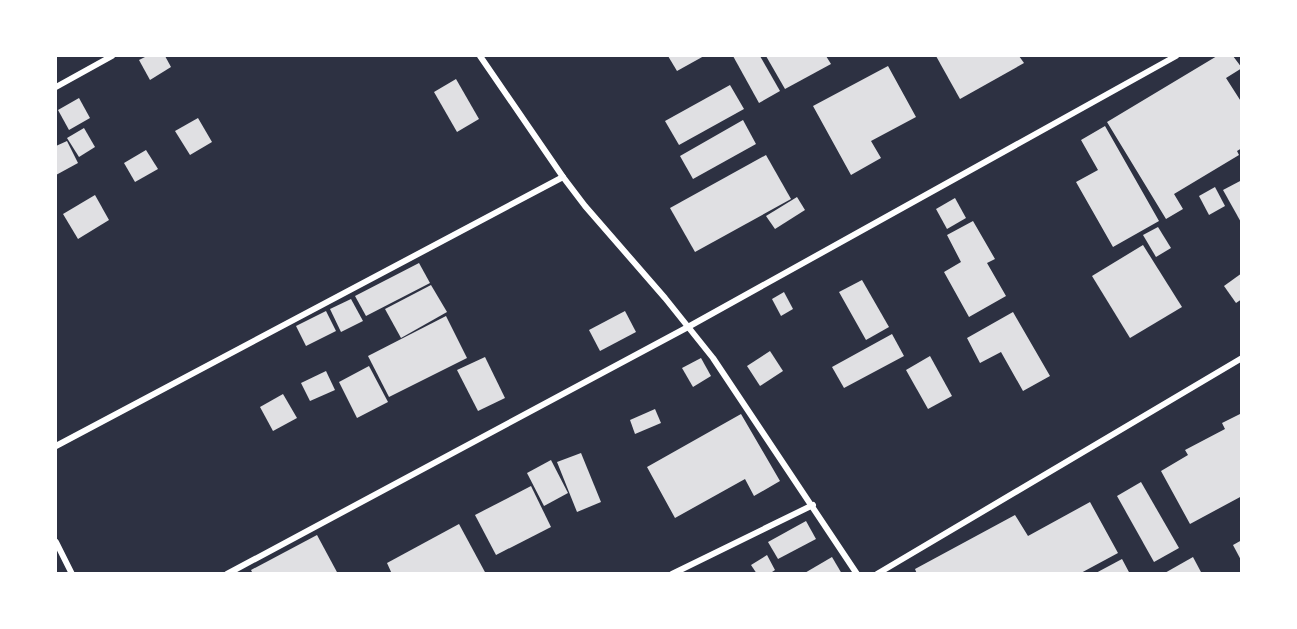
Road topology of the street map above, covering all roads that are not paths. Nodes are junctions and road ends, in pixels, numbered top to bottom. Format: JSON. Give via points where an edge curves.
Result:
{"nodes":[{"id":1,"x":112,"y":56,"type":"edge"},
{"id":2,"x":480,"y":56,"type":"edge"},
{"id":3,"x":1176,"y":56,"type":"edge"},
{"id":4,"x":56,"y":87,"type":"edge"},
{"id":5,"x":563,"y":177,"type":"junction"},
{"id":6,"x":688,"y":327,"type":"junction"},
{"id":7,"x":1242,"y":358,"type":"edge"},
{"id":8,"x":56,"y":446,"type":"edge"},
{"id":9,"x":813,"y":505,"type":"junction"},
{"id":10,"x":56,"y":542,"type":"edge"},
{"id":11,"x":72,"y":573,"type":"edge"},
{"id":12,"x":228,"y":573,"type":"edge"},
{"id":13,"x":672,"y":573,"type":"edge"},
{"id":14,"x":857,"y":573,"type":"edge"},
{"id":15,"x":877,"y":573,"type":"edge"}],
"edges":[{"from":1,"to":4,"type":"street"},
{"from":2,"to":5,"type":"street"},
{"from":3,"to":6,"type":"street"},
{"from":5,"to":6,"type":"street"},
{"from":5,"to":8,"type":"street"},
{"from":6,"to":9,"type":"street"},
{"from":6,"to":12,"type":"street"},
{"from":7,"to":15,"type":"street"},
{"from":9,"to":13,"type":"street"},
{"from":9,"to":14,"type":"street"},
{"from":10,"to":11,"type":"street"}]}
